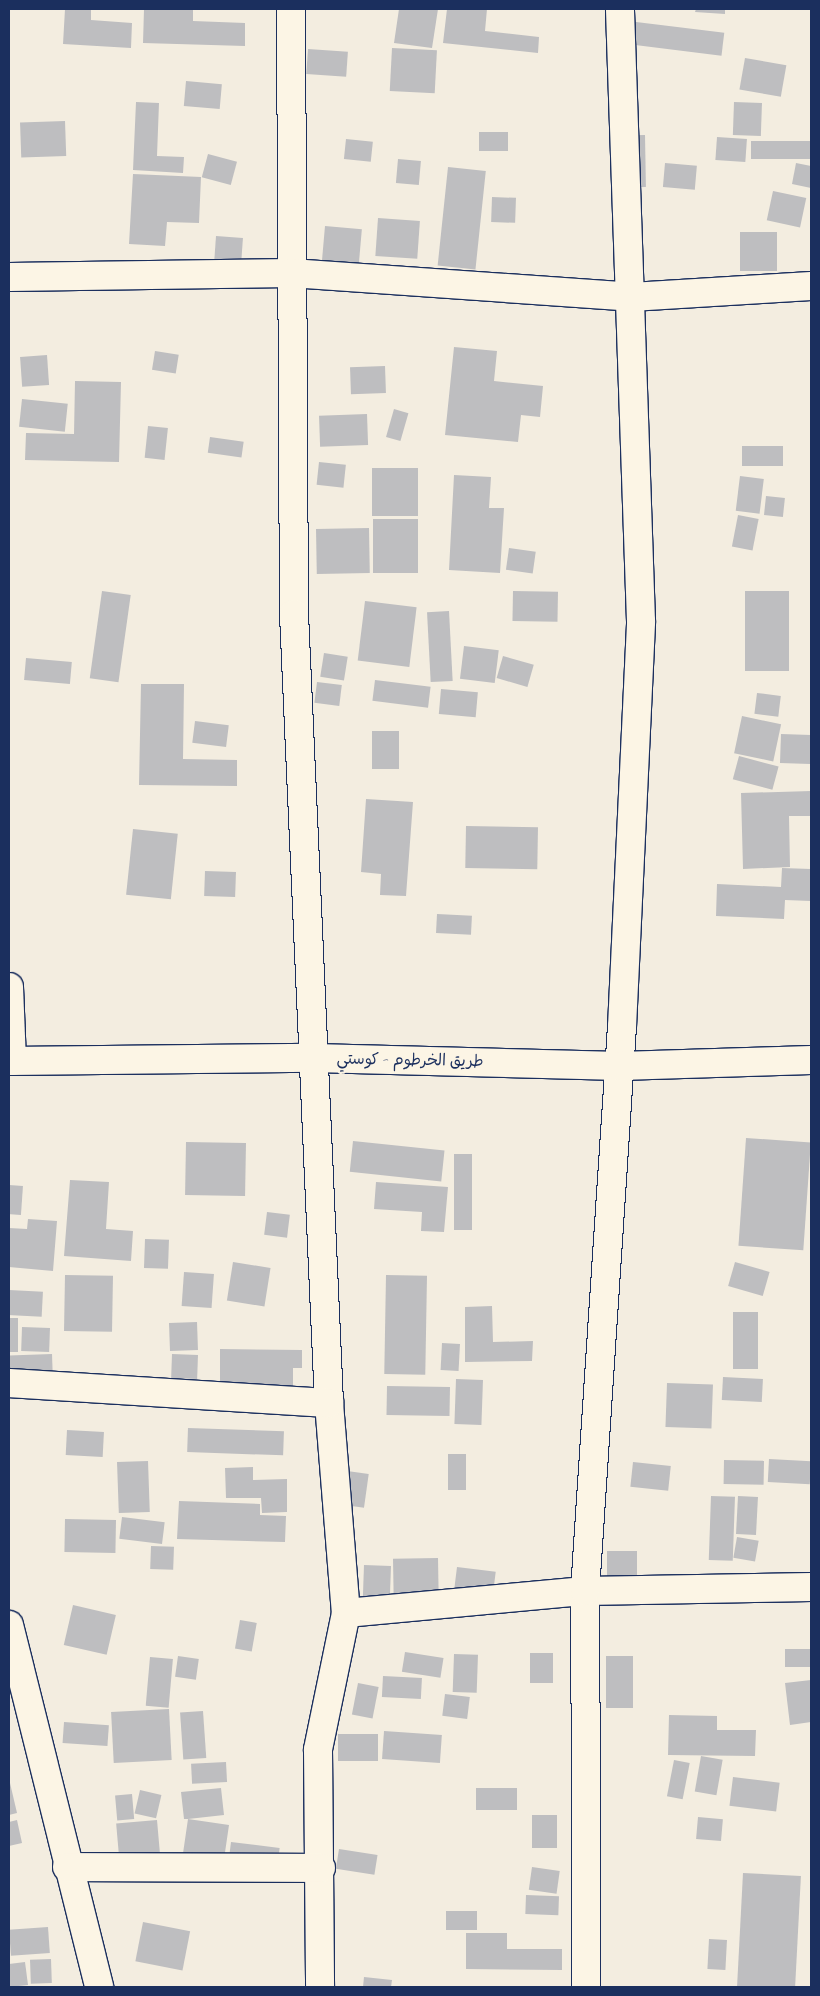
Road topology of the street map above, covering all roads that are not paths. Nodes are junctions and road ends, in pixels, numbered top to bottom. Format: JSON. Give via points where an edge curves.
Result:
{"nodes":[{"id":1,"x":291,"y":9,"type":"edge"},
{"id":2,"x":620,"y":9,"type":"edge"},
{"id":3,"x":291,"y":273,"type":"junction"},
{"id":4,"x":9,"y":277,"type":"edge"},
{"id":5,"x":811,"y":286,"type":"edge"},
{"id":6,"x":630,"y":297,"type":"junction"},
{"id":7,"x":9,"y":986,"type":"edge"},
{"id":8,"x":314,"y":1058,"type":"junction"},
{"id":9,"x":811,"y":1060,"type":"edge"},
{"id":10,"x":10,"y":1061,"type":"edge"},
{"id":11,"x":620,"y":1066,"type":"junction"},
{"id":12,"x":9,"y":1383,"type":"edge"},
{"id":13,"x":329,"y":1403,"type":"junction"},
{"id":14,"x":811,"y":1587,"type":"edge"},
{"id":15,"x":585,"y":1592,"type":"junction"},
{"id":16,"x":346,"y":1613,"type":"junction"},
{"id":17,"x":9,"y":1625,"type":"edge"},
{"id":18,"x":16,"y":1682,"type":"edge"},
{"id":19,"x":67,"y":1867,"type":"junction"},
{"id":20,"x":321,"y":1868,"type":"junction"},
{"id":21,"x":99,"y":1987,"type":"edge"},
{"id":22,"x":320,"y":1987,"type":"edge"},
{"id":23,"x":586,"y":1987,"type":"edge"}],
"edges":[{"from":1,"to":3,"type":"main road"},
{"from":2,"to":6,"type":"main road"},
{"from":3,"to":4,"type":"main road"},
{"from":3,"to":6,"type":"main road"},
{"from":3,"to":8,"type":"main road","via":[[294,614]]},
{"from":5,"to":6,"type":"main road"},
{"from":6,"to":11,"type":"main road","via":[[641,621]]},
{"from":7,"to":10,"type":"main road"},
{"from":8,"to":10,"type":"main road","name":"طريق الخرطوم - كوستي"},
{"from":8,"to":11,"type":"main road","name":"طريق الخرطوم - كوستي"},
{"from":8,"to":13,"type":"main road"},
{"from":9,"to":11,"type":"main road","name":"طريق الخرطوم - كوستي"},
{"from":11,"to":15,"type":"main road"},
{"from":12,"to":13,"type":"main road"},
{"from":13,"to":16,"type":"main road"},
{"from":14,"to":15,"type":"main road"},
{"from":15,"to":16,"type":"main road"},
{"from":15,"to":23,"type":"main road"},
{"from":16,"to":20,"type":"main road","via":[[318,1750]]},
{"from":17,"to":18,"type":"main road"},
{"from":18,"to":19,"type":"main road"},
{"from":19,"to":20,"type":"main road"},
{"from":19,"to":21,"type":"main road"},
{"from":20,"to":22,"type":"main road"}]}
